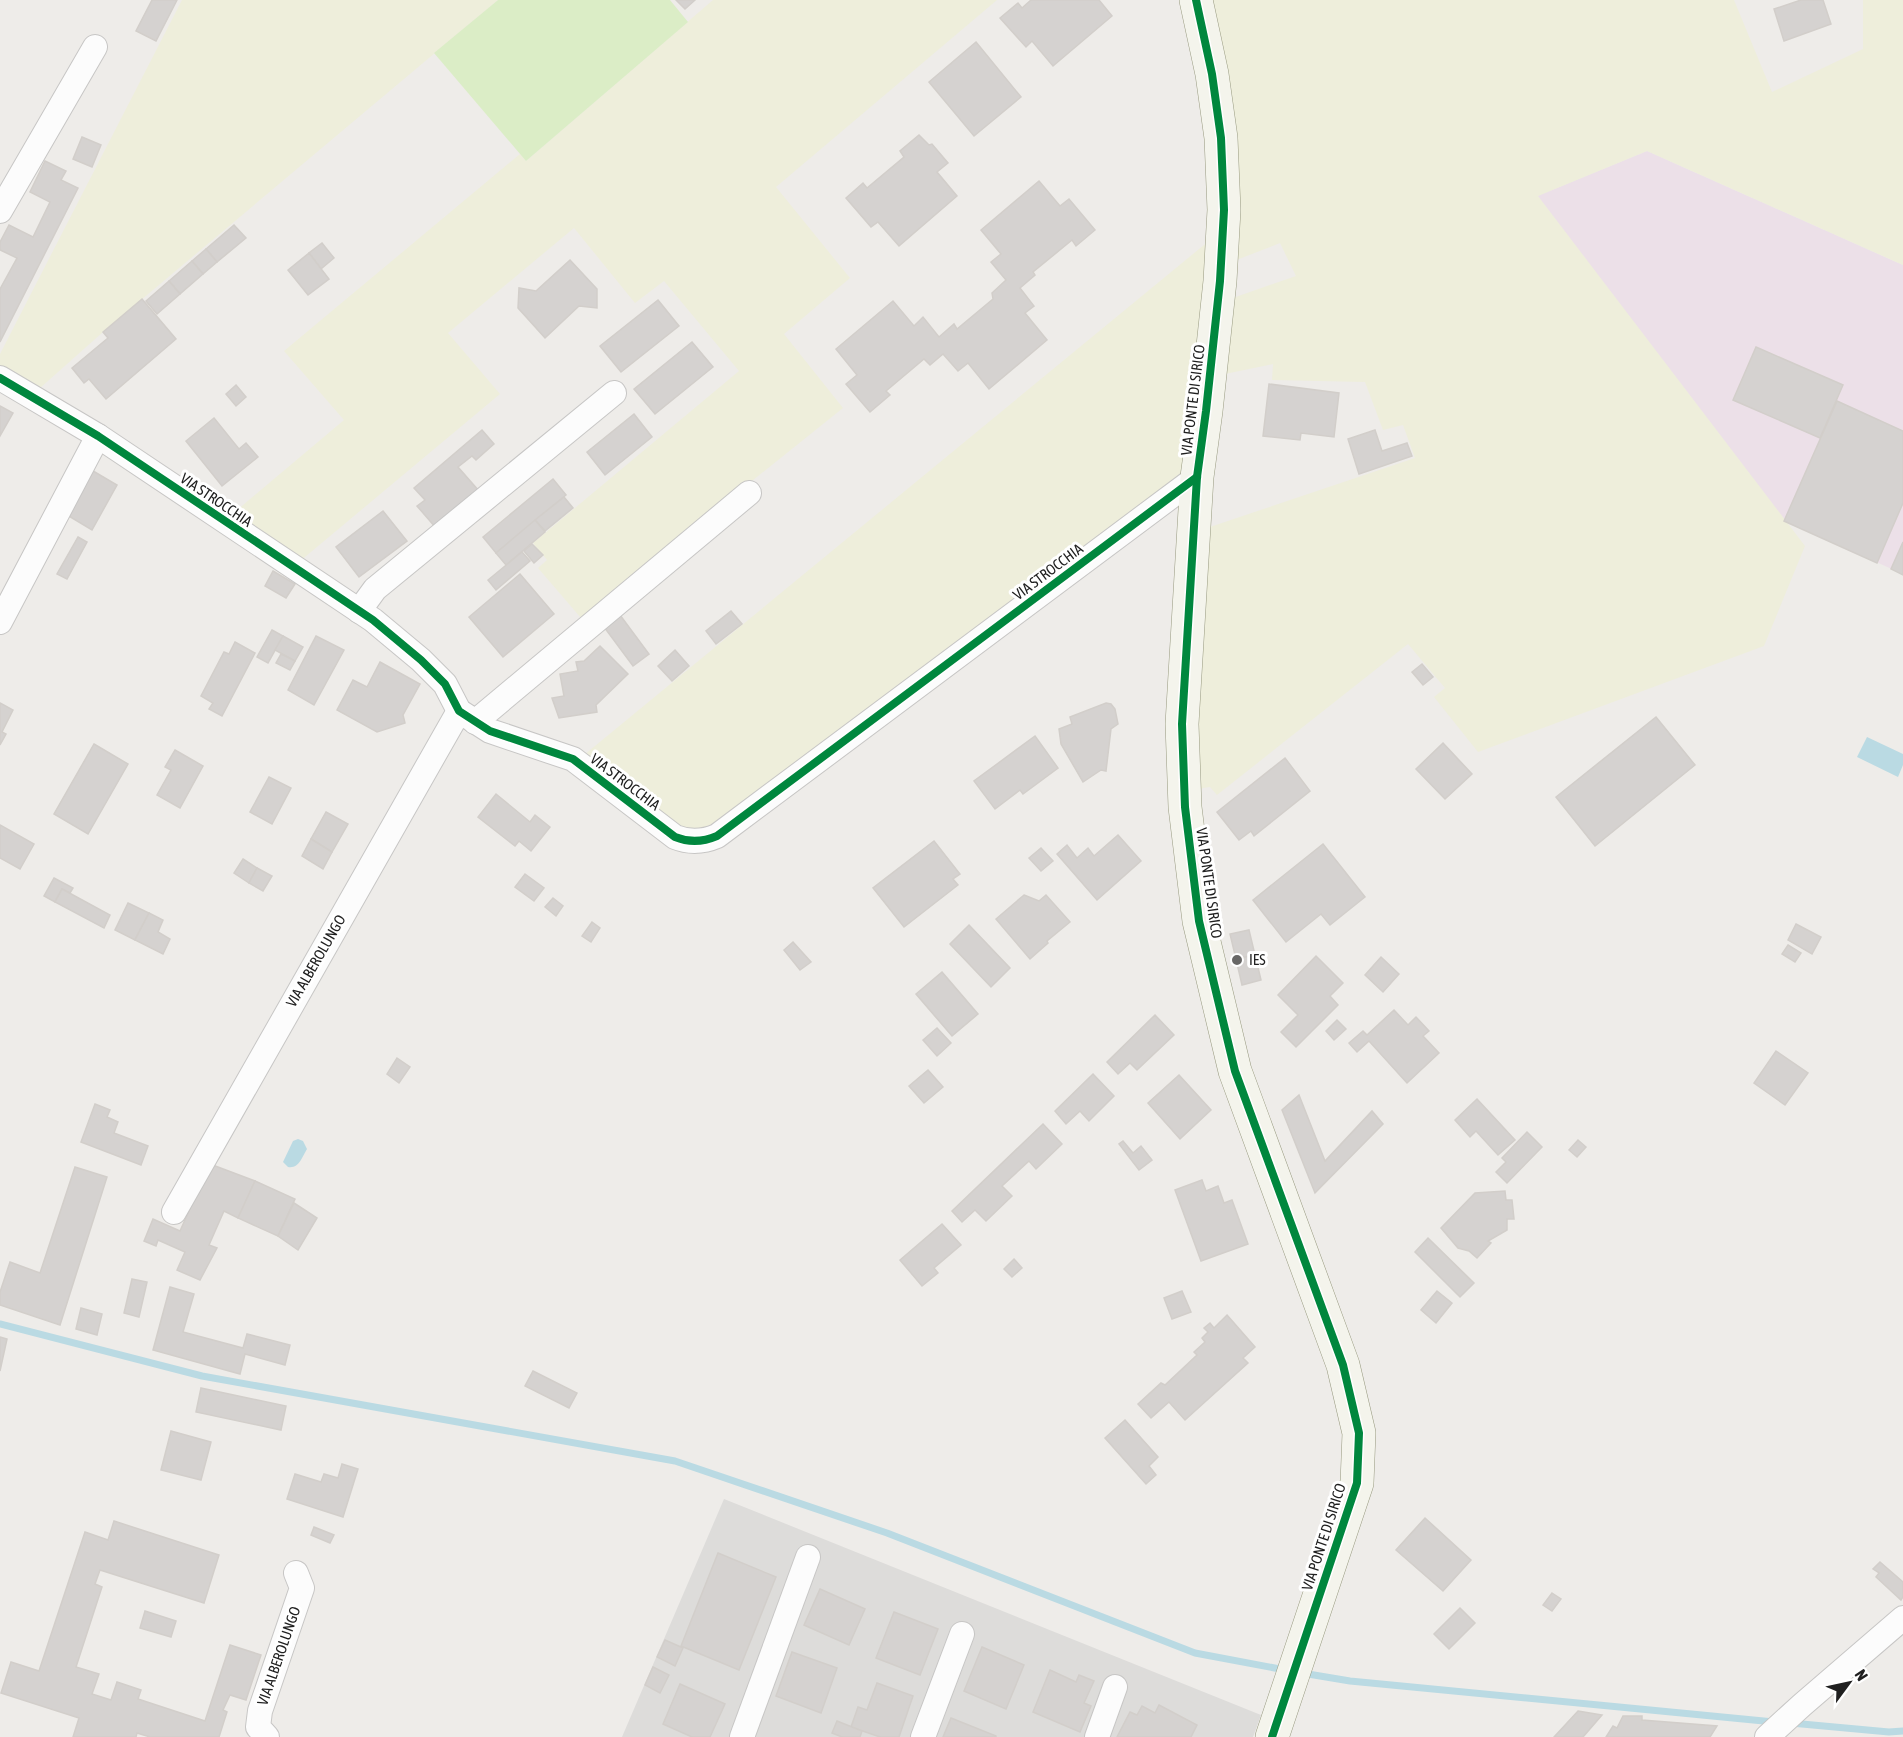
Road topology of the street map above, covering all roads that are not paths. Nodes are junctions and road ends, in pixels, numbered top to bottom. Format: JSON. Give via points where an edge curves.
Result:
{"nodes":[{"id":1,"x":1196,"y":0,"type":"edge"},
{"id":2,"x":94,"y":47,"type":"dead end"},
{"id":3,"x":0,"y":211,"type":"edge"},
{"id":4,"x":0,"y":378,"type":"edge"},
{"id":5,"x":614,"y":393,"type":"dead end"},
{"id":6,"x":98,"y":436,"type":"junction"},
{"id":7,"x":1197,"y":477,"type":"junction"},
{"id":8,"x":749,"y":493,"type":"dead end"},
{"id":9,"x":359,"y":611,"type":"junction"},
{"id":10,"x":0,"y":622,"type":"edge"},
{"id":11,"x":467,"y":716,"type":"junction"},
{"id":12,"x":174,"y":1212,"type":"dead end"},
{"id":13,"x":808,"y":1557,"type":"dead end"},
{"id":14,"x":296,"y":1573,"type":"dead end"},
{"id":15,"x":1903,"y":1618,"type":"edge"},
{"id":16,"x":962,"y":1634,"type":"dead end"},
{"id":17,"x":1115,"y":1687,"type":"dead end"},
{"id":18,"x":1769,"y":1735,"type":"edge"},
{"id":19,"x":267,"y":1737,"type":"edge"},
{"id":20,"x":742,"y":1737,"type":"edge"},
{"id":21,"x":923,"y":1737,"type":"edge"},
{"id":22,"x":1097,"y":1737,"type":"edge"},
{"id":23,"x":1272,"y":1737,"type":"edge"}],
"edges":[{"from":1,"to":7,"type":"street","name":"VIA PONTE DI SIRICO","via":[[1221,138],[1224,210],[1219,293]]},
{"from":2,"to":3,"type":"street"},
{"from":4,"to":6,"type":"street","name":"VIA STROCCHIA"},
{"from":5,"to":9,"type":"street","via":[[375,590]]},
{"from":6,"to":9,"type":"street","name":"VIA STROCCHIA"},
{"from":6,"to":10,"type":"street"},
{"from":7,"to":11,"type":"street","name":"VIA STROCCHIA","via":[[709,840],[691,842],[675,837],[573,759],[490,731]]},
{"from":7,"to":23,"type":"street","name":"VIA PONTE DI SIRICO","via":[[1182,724],[1185,807],[1199,921],[1235,1071],[1343,1365],[1359,1433],[1356,1483]]},
{"from":8,"to":11,"type":"street"},
{"from":9,"to":11,"type":"street","name":"VIA STROCCHIA","via":[[421,660],[445,684]]},
{"from":11,"to":12,"type":"street","name":"VIA ALBEROLUNGO"},
{"from":13,"to":20,"type":"street"},
{"from":14,"to":19,"type":"street","name":"VIA ALBEROLUNGO","via":[[302,1588],[260,1711],[258,1727]]},
{"from":15,"to":18,"type":"street"},
{"from":16,"to":21,"type":"street"},
{"from":17,"to":22,"type":"street"}]}
